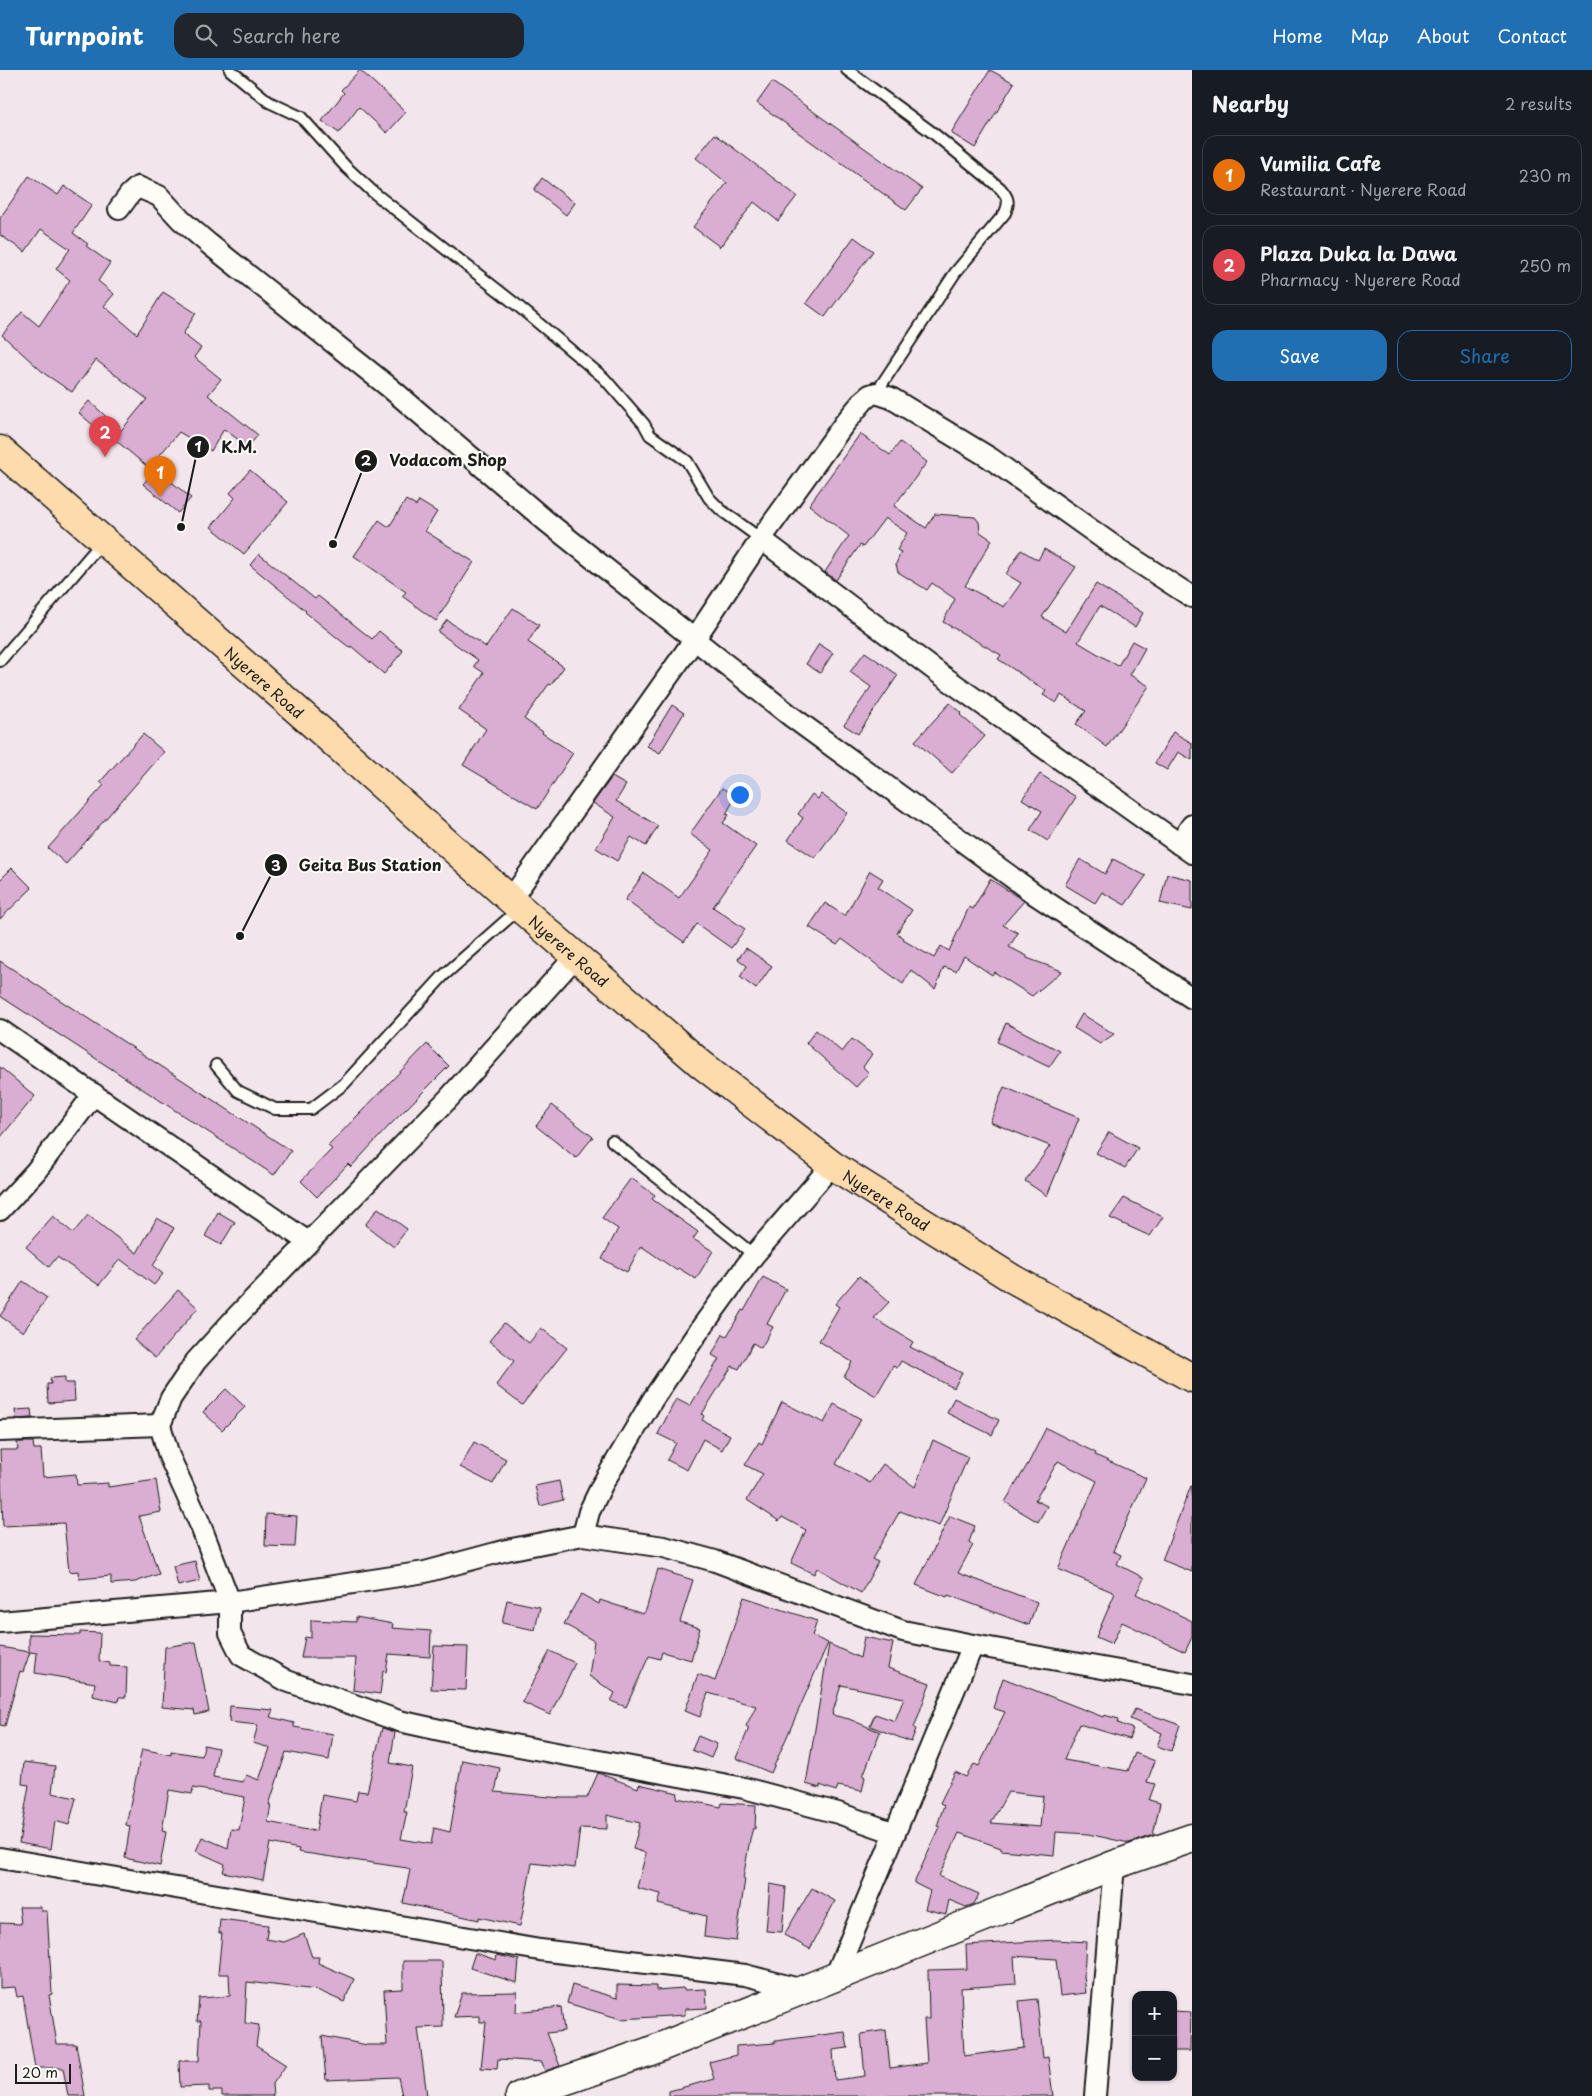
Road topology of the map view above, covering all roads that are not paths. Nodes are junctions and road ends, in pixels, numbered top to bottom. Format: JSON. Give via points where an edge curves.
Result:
{"nodes":[{"id":1,"x":230,"y":70,"type":"edge"},
{"id":2,"x":847,"y":70,"type":"edge"},
{"id":3,"x":119,"y":208,"type":"dead end"},
{"id":4,"x":876,"y":393,"type":"junction"},
{"id":5,"x":0,"y":450,"type":"edge"},
{"id":6,"x":761,"y":539,"type":"junction"},
{"id":7,"x":103,"y":541,"type":"junction"},
{"id":8,"x":1192,"y":597,"type":"edge"},
{"id":9,"x":694,"y":640,"type":"junction"},
{"id":10,"x":0,"y":661,"type":"edge"},
{"id":11,"x":1192,"y":825,"type":"edge"},
{"id":12,"x":1186,"y":849,"type":"edge"},
{"id":13,"x":515,"y":903,"type":"junction"},
{"id":14,"x":576,"y":956,"type":"junction"},
{"id":15,"x":1192,"y":998,"type":"edge"},
{"id":16,"x":0,"y":1030,"type":"edge"},
{"id":17,"x":216,"y":1065,"type":"dead end"},
{"id":18,"x":94,"y":1094,"type":"junction"},
{"id":19,"x":612,"y":1141,"type":"dead end"},
{"id":20,"x":832,"y":1165,"type":"junction"},
{"id":21,"x":0,"y":1210,"type":"edge"},
{"id":22,"x":308,"y":1242,"type":"junction"},
{"id":23,"x":754,"y":1255,"type":"junction"},
{"id":24,"x":1192,"y":1378,"type":"edge"},
{"id":25,"x":160,"y":1424,"type":"junction"},
{"id":26,"x":0,"y":1431,"type":"edge"},
{"id":27,"x":583,"y":1535,"type":"junction"},
{"id":28,"x":230,"y":1602,"type":"junction"},
{"id":29,"x":0,"y":1622,"type":"edge"},
{"id":30,"x":973,"y":1645,"type":"junction"},
{"id":31,"x":1192,"y":1684,"type":"edge"},
{"id":32,"x":895,"y":1833,"type":"junction"},
{"id":33,"x":1192,"y":1838,"type":"edge"},
{"id":34,"x":0,"y":1858,"type":"edge"},
{"id":35,"x":1114,"y":1866,"type":"junction"},
{"id":36,"x":835,"y":1977,"type":"junction"},
{"id":37,"x":803,"y":1990,"type":"junction"},
{"id":38,"x":525,"y":2095,"type":"edge"},
{"id":39,"x":1097,"y":2096,"type":"edge"}],
"edges":[{"from":1,"to":6,"type":"lane","via":[[269,102],[302,117],[373,192],[604,378],[650,435],[687,461],[709,498]]},
{"from":2,"to":4,"type":"lane","via":[[1000,188],[1009,205],[955,274]]},
{"from":3,"to":9,"type":"street","via":[[138,187],[159,196],[209,244],[389,387],[546,521]]},
{"from":4,"to":6,"type":"street","via":[[864,400],[844,424]]},
{"from":4,"to":8,"type":"street","via":[[892,398],[990,458]]},
{"from":5,"to":7,"type":"highway","name":"Nyerere Road"},
{"from":6,"to":9,"type":"street"},
{"from":6,"to":12,"type":"street","via":[[940,674]]},
{"from":7,"to":10,"type":"lane"},
{"from":7,"to":13,"type":"highway","name":"Nyerere Road"},
{"from":9,"to":13,"type":"street"},
{"from":9,"to":15,"type":"street","via":[[792,717],[1036,895]]},
{"from":11,"to":12,"type":"street"},
{"from":13,"to":14,"type":"highway","name":"Nyerere Road"},
{"from":13,"to":17,"type":"lane","via":[[344,1084],[311,1109],[275,1109],[238,1092]]},
{"from":14,"to":20,"type":"highway","name":"Nyerere Road","via":[[701,1064]]},
{"from":14,"to":22,"type":"street","via":[[449,1098]]},
{"from":16,"to":18,"type":"street"},
{"from":18,"to":21,"type":"street","via":[[36,1171]]},
{"from":18,"to":22,"type":"street"},
{"from":19,"to":23,"type":"lane"},
{"from":20,"to":23,"type":"street"},
{"from":20,"to":24,"type":"highway","name":"Nyerere Road","via":[[1013,1279]]},
{"from":22,"to":25,"type":"street","via":[[196,1361],[171,1398]]},
{"from":23,"to":27,"type":"street","via":[[653,1399],[602,1485],[589,1512]]},
{"from":25,"to":26,"type":"street"},
{"from":25,"to":28,"type":"street","via":[[169,1456]]},
{"from":27,"to":28,"type":"street","via":[[507,1550],[425,1572]]},
{"from":27,"to":30,"type":"street","via":[[664,1547],[715,1561],[903,1631]]},
{"from":28,"to":29,"type":"street"},
{"from":28,"to":32,"type":"street","via":[[230,1633],[241,1655],[286,1681],[399,1721],[481,1740],[744,1788],[838,1813]]},
{"from":30,"to":31,"type":"street"},
{"from":30,"to":32,"type":"street"},
{"from":32,"to":36,"type":"street"},
{"from":33,"to":35,"type":"main road"},
{"from":34,"to":37,"type":"street","via":[[540,1950],[744,1975]]},
{"from":35,"to":36,"type":"main road"},
{"from":35,"to":39,"type":"street"},
{"from":36,"to":37,"type":"main road"},
{"from":37,"to":38,"type":"main road","via":[[648,2052]]}]}
